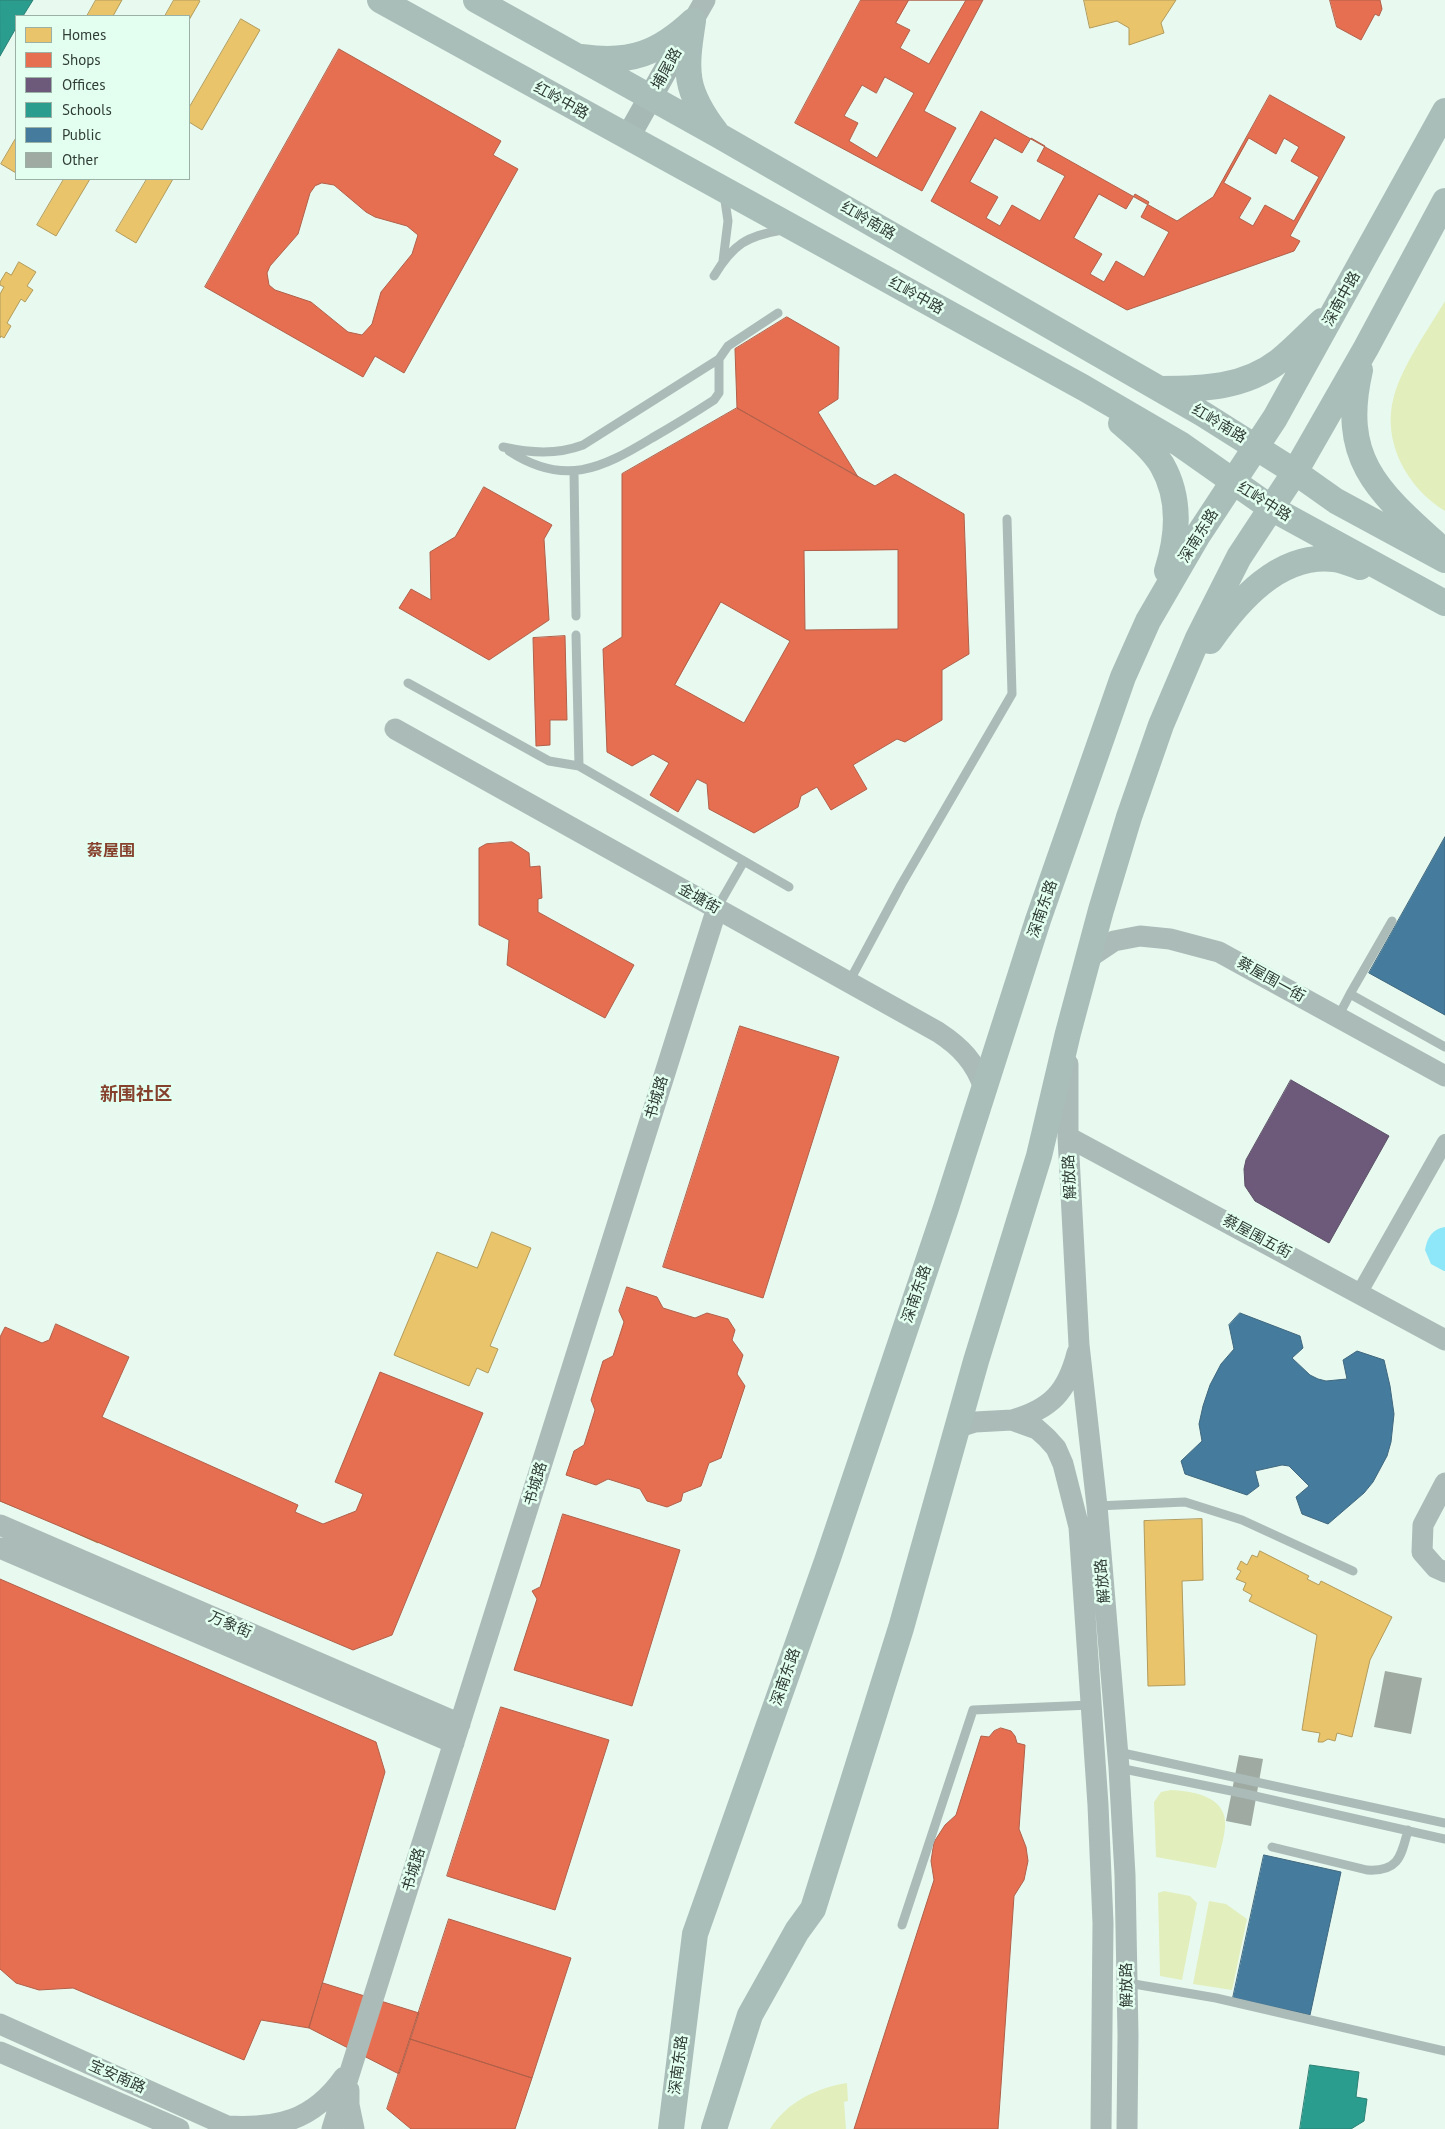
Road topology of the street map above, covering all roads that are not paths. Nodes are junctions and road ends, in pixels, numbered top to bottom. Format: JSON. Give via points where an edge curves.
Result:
{"nodes":[{"id":1,"x":380,"y":0,"type":"edge"},
{"id":2,"x":476,"y":0,"type":"edge"},
{"id":3,"x":699,"y":10,"type":"edge"},
{"id":4,"x":575,"y":55,"type":"junction"},
{"id":5,"x":651,"y":97,"type":"junction"},
{"id":6,"x":1445,"y":111,"type":"edge"},
{"id":7,"x":718,"y":135,"type":"junction"},
{"id":8,"x":628,"y":137,"type":"junction"},
{"id":9,"x":723,"y":189,"type":"junction"},
{"id":10,"x":1445,"y":200,"type":"edge"},
{"id":11,"x":792,"y":228,"type":"junction"},
{"id":12,"x":723,"y":261,"type":"junction"},
{"id":13,"x":714,"y":276,"type":"dead end"},
{"id":14,"x":1338,"y":307,"type":"junction"},
{"id":15,"x":778,"y":313,"type":"dead end"},
{"id":16,"x":1366,"y":348,"type":"junction"},
{"id":17,"x":718,"y":360,"type":"junction"},
{"id":18,"x":1084,"y":388,"type":"junction"},
{"id":19,"x":1160,"y":389,"type":"junction"},
{"id":20,"x":1257,"y":447,"type":"junction"},
{"id":21,"x":574,"y":471,"type":"junction"},
{"id":22,"x":1296,"y":472,"type":"junction"},
{"id":23,"x":1233,"y":482,"type":"junction"},
{"id":24,"x":1271,"y":508,"type":"junction"},
{"id":25,"x":1007,"y":519,"type":"dead end"},
{"id":26,"x":1445,"y":552,"type":"edge"},
{"id":27,"x":1445,"y":560,"type":"edge"},
{"id":28,"x":1445,"y":604,"type":"edge"},
{"id":29,"x":576,"y":616,"type":"dead end"},
{"id":30,"x":1148,"y":621,"type":"junction"},
{"id":31,"x":576,"y":634,"type":"dead end"},
{"id":32,"x":1180,"y":682,"type":"junction"},
{"id":33,"x":408,"y":684,"type":"dead end"},
{"id":34,"x":395,"y":729,"type":"dead end"},
{"id":35,"x":579,"y":766,"type":"junction"},
{"id":36,"x":744,"y":861,"type":"junction"},
{"id":37,"x":789,"y":887,"type":"dead end"},
{"id":38,"x":717,"y":908,"type":"junction"},
{"id":39,"x":1392,"y":921,"type":"dead end"},
{"id":40,"x":1087,"y":959,"type":"junction"},
{"id":41,"x":849,"y":982,"type":"junction"},
{"id":42,"x":1350,"y":994,"type":"junction"},
{"id":43,"x":1338,"y":1017,"type":"junction"},
{"id":44,"x":1068,"y":1033,"type":"junction"},
{"id":45,"x":1445,"y":1047,"type":"edge"},
{"id":46,"x":1445,"y":1076,"type":"edge"},
{"id":47,"x":984,"y":1088,"type":"junction"},
{"id":48,"x":1068,"y":1137,"type":"junction"},
{"id":49,"x":1445,"y":1142,"type":"edge"},
{"id":50,"x":1360,"y":1292,"type":"junction"},
{"id":51,"x":1445,"y":1340,"type":"edge"},
{"id":52,"x":1079,"y":1345,"type":"junction"},
{"id":53,"x":1012,"y":1420,"type":"junction"},
{"id":54,"x":959,"y":1427,"type":"junction"},
{"id":55,"x":1445,"y":1483,"type":"edge"},
{"id":56,"x":1097,"y":1506,"type":"junction"},
{"id":57,"x":0,"y":1525,"type":"edge"},
{"id":58,"x":0,"y":1548,"type":"edge"},
{"id":59,"x":1353,"y":1571,"type":"dead end"},
{"id":60,"x":1445,"y":1572,"type":"edge"},
{"id":61,"x":1092,"y":1705,"type":"junction"},
{"id":62,"x":457,"y":1734,"type":"junction"},
{"id":63,"x":1118,"y":1760,"type":"junction"},
{"id":64,"x":1445,"y":1823,"type":"edge"},
{"id":65,"x":1408,"y":1830,"type":"junction"},
{"id":66,"x":1445,"y":1839,"type":"edge"},
{"id":67,"x":1272,"y":1847,"type":"dead end"},
{"id":68,"x":902,"y":1924,"type":"dead end"},
{"id":69,"x":1128,"y":1983,"type":"junction"},
{"id":70,"x":0,"y":2024,"type":"edge"},
{"id":71,"x":1445,"y":2051,"type":"edge"},
{"id":72,"x":0,"y":2052,"type":"edge"},
{"id":73,"x":354,"y":2060,"type":"junction"},
{"id":74,"x":230,"y":2127,"type":"edge"},
{"id":75,"x":671,"y":2128,"type":"edge"},
{"id":76,"x":179,"y":2129,"type":"edge"},
{"id":77,"x":332,"y":2129,"type":"edge"},
{"id":78,"x":354,"y":2129,"type":"edge"},
{"id":79,"x":714,"y":2129,"type":"edge"},
{"id":80,"x":1101,"y":2129,"type":"edge"},
{"id":81,"x":1126,"y":2129,"type":"edge"}],
"edges":[{"from":1,"to":8,"type":"main road","name":"红岭中路"},
{"from":2,"to":4,"type":"main road","name":"红岭南路"},
{"from":3,"to":4,"type":"main road","via":[[674,39],[637,55],[602,60]]},
{"from":3,"to":5,"type":"main road","name":"埔尾路"},
{"from":3,"to":7,"type":"main road","via":[[688,56],[690,88]]},
{"from":4,"to":5,"type":"main road","name":"红岭南路"},
{"from":5,"to":7,"type":"main road","name":"红岭南路"},
{"from":5,"to":8,"type":"main road","name":"埔尾路"},
{"from":6,"to":14,"type":"main road","name":"深南中路"},
{"from":7,"to":19,"type":"main road","name":"红岭南路"},
{"from":8,"to":9,"type":"main road","name":"红岭中路"},
{"from":9,"to":11,"type":"main road","name":"红岭中路"},
{"from":9,"to":12,"type":"lane","via":[[728,221]]},
{"from":10,"to":16,"type":"main road"},
{"from":11,"to":12,"type":"lane","via":[[743,241]]},
{"from":11,"to":18,"type":"main road","name":"红岭中路"},
{"from":12,"to":13,"type":"lane"},
{"from":14,"to":19,"type":"main road","via":[[1279,361],[1254,376],[1231,385]]},
{"from":14,"to":20,"type":"main road","name":"深南中路"},
{"from":15,"to":17,"type":"lane","via":[[728,346]]},
{"from":16,"to":22,"type":"main road"},
{"from":16,"to":26,"type":"main road","via":[[1355,396],[1354,420],[1364,464],[1385,496]]},
{"from":17,"to":21,"type":"lane","via":[[718,393],[714,400],[618,458],[590,469]]},
{"from":17,"to":21,"type":"lane","via":[[582,445],[568,450],[536,453],[503,447],[538,466]]},
{"from":18,"to":23,"type":"main road","name":"红岭中路","via":[[1180,444]]},
{"from":18,"to":30,"type":"main road","via":[[1146,446],[1162,465],[1171,486],[1175,503],[1175,542]]},
{"from":19,"to":20,"type":"main road","name":"红岭南路"},
{"from":20,"to":22,"type":"main road"},
{"from":20,"to":23,"type":"main road","name":"深南中路"},
{"from":21,"to":29,"type":"lane"},
{"from":22,"to":24,"type":"main road"},
{"from":22,"to":27,"type":"main road","via":[[1336,500]]},
{"from":23,"to":24,"type":"main road","name":"红岭中路"},
{"from":23,"to":30,"type":"main road","name":"深南东路"},
{"from":24,"to":28,"type":"main road","name":"红岭中路"},
{"from":24,"to":32,"type":"main road","via":[[1239,557],[1198,638]]},
{"from":25,"to":41,"type":"lane","via":[[1012,694],[901,885]]},
{"from":28,"to":32,"type":"main road","via":[[1336,559],[1307,561],[1287,567],[1252,590]]},
{"from":30,"to":47,"type":"main road","name":"深南东路","via":[[1123,676],[1038,920]]},
{"from":31,"to":35,"type":"lane"},
{"from":32,"to":40,"type":"main road","via":[[1161,725],[1129,817]]},
{"from":33,"to":35,"type":"lane","via":[[549,761]]},
{"from":34,"to":38,"type":"street","name":"金塘街"},
{"from":35,"to":36,"type":"lane"},
{"from":36,"to":37,"type":"lane"},
{"from":36,"to":38,"type":"lane"},
{"from":38,"to":41,"type":"street","name":"金塘街"},
{"from":38,"to":62,"type":"street","name":"书城路"},
{"from":39,"to":42,"type":"lane"},
{"from":40,"to":43,"type":"street","name":"蔡屋围一街","via":[[1114,941],[1140,936],[1170,939],[1219,952]]},
{"from":40,"to":44,"type":"main road"},
{"from":41,"to":47,"type":"street","name":"金塘街","via":[[951,1040],[972,1061]]},
{"from":42,"to":43,"type":"lane"},
{"from":42,"to":45,"type":"lane"},
{"from":43,"to":46,"type":"street","name":"蔡屋围一街"},
{"from":44,"to":48,"type":"street","name":"解放路"},
{"from":44,"to":54,"type":"main road","via":[[1039,1156]]},
{"from":47,"to":75,"type":"main road","name":"深南东路","via":[[827,1561],[696,1934]]},
{"from":48,"to":50,"type":"street","name":"蔡屋围五街"},
{"from":48,"to":52,"type":"street","name":"解放路"},
{"from":49,"to":50,"type":"street"},
{"from":50,"to":51,"type":"street","name":"蔡屋围五街"},
{"from":52,"to":53,"type":"street","via":[[1065,1386],[1054,1399],[1029,1416]]},
{"from":52,"to":56,"type":"street","name":"解放路"},
{"from":53,"to":54,"type":"street","name":"解放路","via":[[975,1422]]},
{"from":53,"to":61,"type":"street","name":"解放路","via":[[1037,1429],[1056,1448],[1063,1464],[1079,1527]]},
{"from":54,"to":79,"type":"main road","via":[[813,1909],[797,1931],[750,2015]]},
{"from":55,"to":60,"type":"street","via":[[1423,1525],[1422,1552],[1436,1568]]},
{"from":56,"to":59,"type":"lane","via":[[1185,1502],[1242,1520]]},
{"from":56,"to":63,"type":"street","name":"解放路"},
{"from":57,"to":62,"type":"street","name":"万象街"},
{"from":58,"to":62,"type":"street","name":"万象街"},
{"from":61,"to":68,"type":"lane","via":[[973,1710]]},
{"from":61,"to":80,"type":"street","name":"解放路","via":[[1103,1923]]},
{"from":62,"to":73,"type":"street","name":"书城路"},
{"from":63,"to":64,"type":"lane"},
{"from":63,"to":65,"type":"lane"},
{"from":63,"to":69,"type":"street","name":"解放路","via":[[1126,1876]]},
{"from":65,"to":66,"type":"lane"},
{"from":65,"to":67,"type":"lane","via":[[1398,1862],[1379,1871]]},
{"from":69,"to":71,"type":"lane","via":[[1216,1998]]},
{"from":69,"to":81,"type":"street","name":"解放路"},
{"from":70,"to":74,"type":"street","name":"宝安南路"},
{"from":72,"to":76,"type":"street","name":"宝安南路"},
{"from":73,"to":74,"type":"street","name":"书城路","via":[[328,2097],[307,2113],[267,2126]]},
{"from":73,"to":77,"type":"street","name":"书城路"},
{"from":73,"to":78,"type":"street","name":"书城路","via":[[349,2105]]}]}
